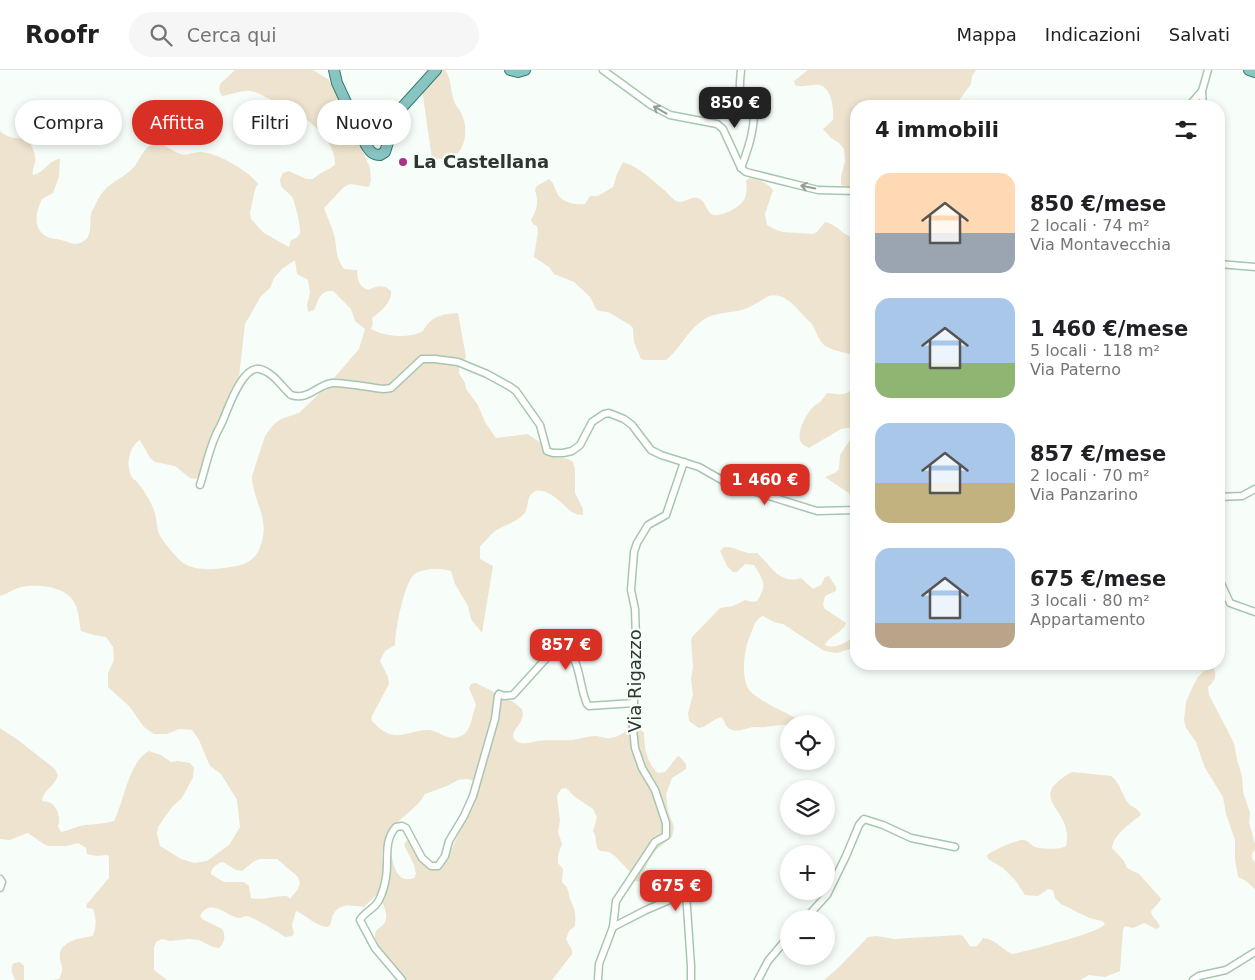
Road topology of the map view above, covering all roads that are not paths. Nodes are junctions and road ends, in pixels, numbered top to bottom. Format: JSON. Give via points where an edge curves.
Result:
{"nodes":[{"id":1,"x":334,"y":70,"type":"edge"},
{"id":2,"x":436,"y":70,"type":"edge"},
{"id":3,"x":510,"y":70,"type":"edge"},
{"id":4,"x":525,"y":70,"type":"edge"},
{"id":5,"x":603,"y":70,"type":"edge"},
{"id":6,"x":741,"y":70,"type":"edge"},
{"id":7,"x":1208,"y":70,"type":"edge"},
{"id":8,"x":1250,"y":70,"type":"edge"},
{"id":9,"x":1255,"y":72,"type":"edge"},
{"id":10,"x":1202,"y":91,"type":"junction"},
{"id":11,"x":1194,"y":100,"type":"edge"},
{"id":12,"x":1203,"y":100,"type":"edge"},
{"id":13,"x":741,"y":168,"type":"junction"},
{"id":14,"x":850,"y":191,"type":"edge"},
{"id":15,"x":1225,"y":264,"type":"edge"},
{"id":16,"x":1255,"y":267,"type":"edge"},
{"id":17,"x":684,"y":462,"type":"junction"},
{"id":18,"x":200,"y":485,"type":"dead end"},
{"id":19,"x":1255,"y":489,"type":"edge"},
{"id":20,"x":1225,"y":496,"type":"edge"},
{"id":21,"x":850,"y":510,"type":"edge"},
{"id":22,"x":1225,"y":591,"type":"edge"},
{"id":23,"x":1255,"y":612,"type":"edge"},
{"id":24,"x":634,"y":704,"type":"junction"},
{"id":25,"x":955,"y":847,"type":"dead end"},
{"id":26,"x":0,"y":879,"type":"edge"},
{"id":27,"x":0,"y":888,"type":"edge"},
{"id":28,"x":813,"y":910,"type":"edge"},
{"id":29,"x":613,"y":927,"type":"junction"},
{"id":30,"x":780,"y":947,"type":"edge"},
{"id":31,"x":1255,"y":952,"type":"edge"},
{"id":32,"x":402,"y":980,"type":"edge"},
{"id":33,"x":598,"y":980,"type":"edge"},
{"id":34,"x":691,"y":980,"type":"edge"},
{"id":35,"x":758,"y":980,"type":"edge"},
{"id":36,"x":1193,"y":980,"type":"edge"}],
"edges":[{"from":1,"to":2,"type":"main road","via":[[366,145],[370,152],[380,156],[385,152],[397,112]]},
{"from":3,"to":4,"type":"main road"},
{"from":13,"to":5,"type":"street","one_way":true,"via":[[723,129],[717,124],[670,115]]},
{"from":6,"to":13,"type":"street","via":[[739,92],[754,112],[754,120],[751,142]]},
{"from":7,"to":10,"type":"street"},
{"from":8,"to":9,"type":"main road"},
{"from":10,"to":11,"type":"street"},
{"from":10,"to":12,"type":"street"},
{"from":14,"to":13,"type":"street","one_way":true,"via":[[818,190]]},
{"from":15,"to":16,"type":"street"},
{"from":17,"to":18,"type":"street","via":[[651,450],[632,425],[609,413],[592,422],[580,445],[572,451],[553,453],[548,450],[540,425],[516,391],[458,362],[422,359],[391,388],[334,382],[311,394],[296,397],[265,371],[251,371],[233,395],[214,438]]},
{"from":17,"to":21,"type":"street","via":[[727,483],[817,511]]},
{"from":17,"to":24,"type":"street","name":"Via Rigazzo","via":[[666,515],[648,525],[634,552],[631,590],[636,638]]},
{"from":19,"to":20,"type":"street","via":[[1242,496]]},
{"from":22,"to":23,"type":"street","via":[[1230,602]]},
{"from":24,"to":29,"type":"street","name":"Via Rigazzo","via":[[635,748],[655,790],[666,823],[666,836],[655,842],[616,901]]},
{"from":24,"to":32,"type":"street","via":[[589,706],[572,656],[565,648],[552,652],[513,695],[499,694],[496,719],[472,796],[449,840],[445,856],[438,866],[431,866],[422,858],[406,828],[396,827],[386,851],[386,878],[379,900],[360,920],[375,948]]},
{"from":25,"to":28,"type":"street","via":[[911,838],[864,819],[827,895]]},
{"from":26,"to":27,"type":"street"},
{"from":29,"to":33,"type":"street","name":"Via Rigazzo","via":[[599,964]]},
{"from":29,"to":34,"type":"street","via":[[686,893]]},
{"from":30,"to":35,"type":"street"},
{"from":31,"to":36,"type":"street","via":[[1226,970]]}]}
